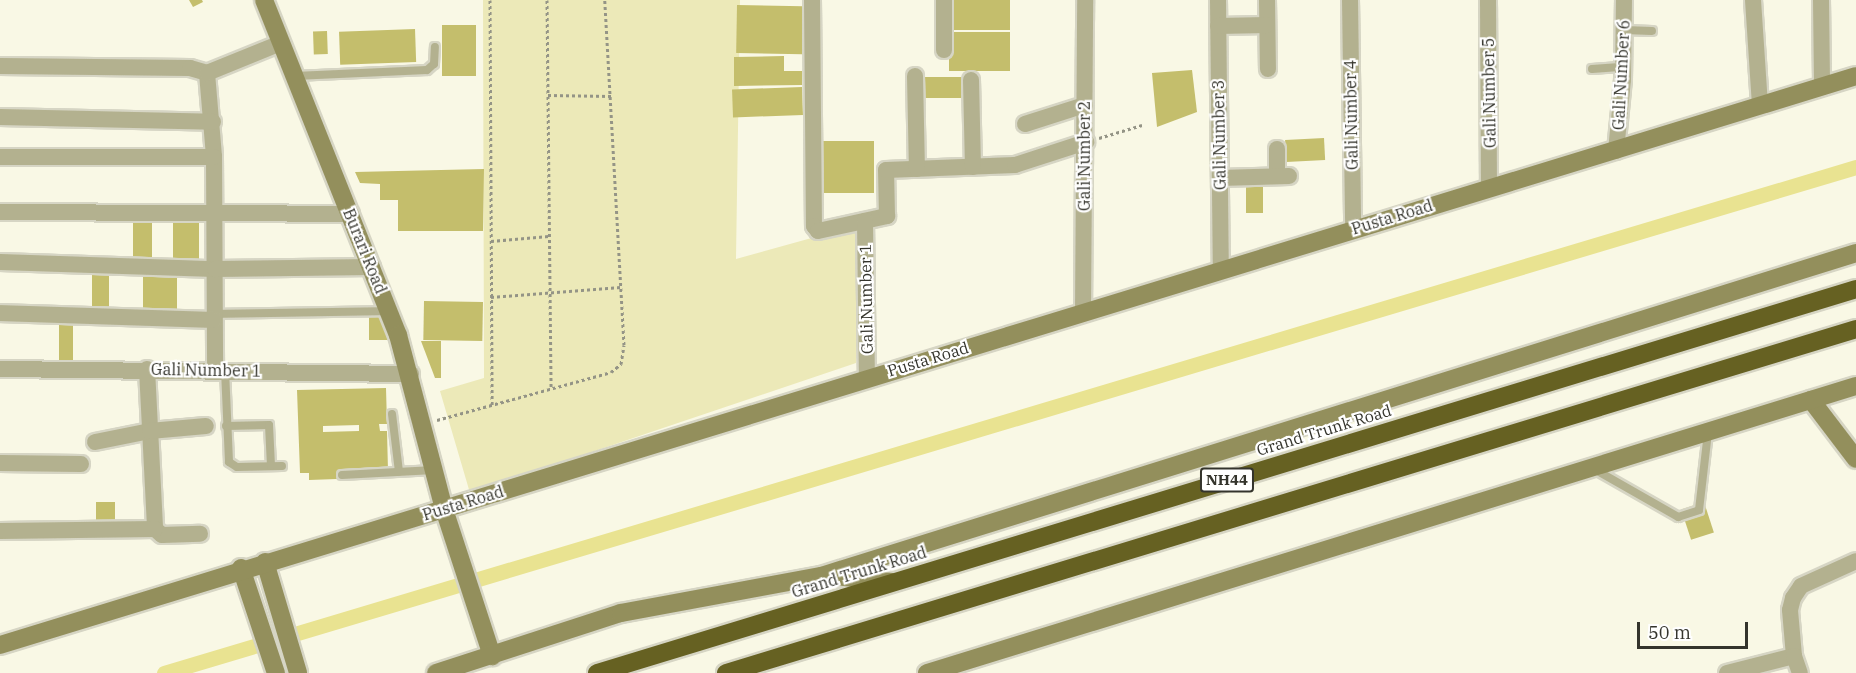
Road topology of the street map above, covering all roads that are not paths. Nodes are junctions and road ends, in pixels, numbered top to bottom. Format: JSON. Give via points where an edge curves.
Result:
{"nodes":[{"id":1,"x":264,"y":0,"type":"edge"},
{"id":2,"x":812,"y":0,"type":"edge"},
{"id":3,"x":944,"y":0,"type":"edge"},
{"id":4,"x":1085,"y":0,"type":"edge"},
{"id":5,"x":1218,"y":0,"type":"edge"},
{"id":6,"x":1267,"y":0,"type":"edge"},
{"id":7,"x":1350,"y":0,"type":"edge"},
{"id":8,"x":1488,"y":0,"type":"edge"},
{"id":9,"x":1624,"y":0,"type":"edge"},
{"id":10,"x":1753,"y":0,"type":"edge"},
{"id":11,"x":1821,"y":0,"type":"edge"},
{"id":12,"x":1267,"y":25,"type":"junction"},
{"id":13,"x":1218,"y":26,"type":"junction"},
{"id":14,"x":1624,"y":30,"type":"junction"},
{"id":15,"x":1652,"y":31,"type":"dead end"},
{"id":16,"x":281,"y":43,"type":"junction"},
{"id":17,"x":435,"y":47,"type":"dead end"},
{"id":18,"x":944,"y":50,"type":"dead end"},
{"id":19,"x":0,"y":66,"type":"edge"},
{"id":20,"x":1623,"y":67,"type":"junction"},
{"id":21,"x":1268,"y":69,"type":"dead end"},
{"id":22,"x":1592,"y":69,"type":"dead end"},
{"id":23,"x":207,"y":73,"type":"junction"},
{"id":24,"x":295,"y":76,"type":"junction"},
{"id":25,"x":915,"y":76,"type":"dead end"},
{"id":26,"x":1856,"y":76,"type":"edge"},
{"id":27,"x":971,"y":80,"type":"dead end"},
{"id":28,"x":1822,"y":87,"type":"junction"},
{"id":29,"x":1085,"y":105,"type":"junction"},
{"id":30,"x":1760,"y":105,"type":"junction"},
{"id":31,"x":0,"y":117,"type":"edge"},
{"id":32,"x":213,"y":122,"type":"junction"},
{"id":33,"x":1025,"y":124,"type":"dead end"},
{"id":34,"x":1086,"y":142,"type":"junction"},
{"id":35,"x":1277,"y":149,"type":"dead end"},
{"id":36,"x":1616,"y":151,"type":"junction"},
{"id":37,"x":0,"y":157,"type":"edge"},
{"id":38,"x":214,"y":157,"type":"junction"},
{"id":39,"x":973,"y":167,"type":"junction"},
{"id":40,"x":917,"y":169,"type":"junction"},
{"id":41,"x":1220,"y":177,"type":"junction"},
{"id":42,"x":1490,"y":187,"type":"junction"},
{"id":43,"x":0,"y":212,"type":"edge"},
{"id":44,"x":214,"y":212,"type":"junction"},
{"id":45,"x":351,"y":214,"type":"junction"},
{"id":46,"x":865,"y":221,"type":"junction"},
{"id":47,"x":1353,"y":229,"type":"junction"},
{"id":48,"x":1856,"y":253,"type":"edge"},
{"id":49,"x":0,"y":262,"type":"edge"},
{"id":50,"x":372,"y":267,"type":"junction"},
{"id":51,"x":215,"y":269,"type":"junction"},
{"id":52,"x":1221,"y":269,"type":"junction"},
{"id":53,"x":1856,"y":289,"type":"edge"},
{"id":54,"x":390,"y":311,"type":"junction"},
{"id":55,"x":1083,"y":312,"type":"junction"},
{"id":56,"x":0,"y":313,"type":"edge"},
{"id":57,"x":214,"y":317,"type":"junction"},
{"id":58,"x":1856,"y":329,"type":"edge"},
{"id":59,"x":0,"y":369,"type":"edge"},
{"id":60,"x":147,"y":369,"type":"junction"},
{"id":61,"x":220,"y":369,"type":"junction"},
{"id":62,"x":411,"y":374,"type":"junction"},
{"id":63,"x":867,"y":378,"type":"junction"},
{"id":64,"x":1853,"y":391,"type":"edge"},
{"id":65,"x":1811,"y":400,"type":"junction"},
{"id":66,"x":392,"y":414,"type":"dead end"},
{"id":67,"x":206,"y":426,"type":"dead end"},
{"id":68,"x":226,"y":426,"type":"junction"},
{"id":69,"x":150,"y":431,"type":"junction"},
{"id":70,"x":1708,"y":432,"type":"junction"},
{"id":71,"x":95,"y":442,"type":"dead end"},
{"id":72,"x":1856,"y":459,"type":"edge"},
{"id":73,"x":0,"y":463,"type":"edge"},
{"id":74,"x":81,"y":464,"type":"dead end"},
{"id":75,"x":271,"y":466,"type":"junction"},
{"id":76,"x":282,"y":466,"type":"dead end"},
{"id":77,"x":1591,"y":468,"type":"junction"},
{"id":78,"x":435,"y":470,"type":"junction"},
{"id":79,"x":399,"y":472,"type":"junction"},
{"id":80,"x":342,"y":476,"type":"dead end"},
{"id":81,"x":444,"y":509,"type":"junction"},
{"id":82,"x":155,"y":529,"type":"junction"},
{"id":83,"x":0,"y":531,"type":"edge"},
{"id":84,"x":200,"y":534,"type":"dead end"},
{"id":85,"x":1856,"y":561,"type":"edge"},
{"id":86,"x":265,"y":562,"type":"junction"},
{"id":87,"x":241,"y":568,"type":"junction"},
{"id":88,"x":821,"y":576,"type":"junction"},
{"id":89,"x":892,"y":582,"type":"junction"},
{"id":90,"x":0,"y":645,"type":"edge"},
{"id":91,"x":492,"y":656,"type":"junction"},
{"id":92,"x":1794,"y":656,"type":"junction"},
{"id":93,"x":276,"y":673,"type":"edge"},
{"id":94,"x":298,"y":673,"type":"edge"},
{"id":95,"x":436,"y":673,"type":"edge"},
{"id":96,"x":597,"y":673,"type":"edge"},
{"id":97,"x":726,"y":673,"type":"edge"},
{"id":98,"x":927,"y":673,"type":"edge"},
{"id":99,"x":1727,"y":673,"type":"edge"},
{"id":100,"x":1800,"y":673,"type":"edge"}],
"edges":[{"from":1,"to":16,"type":"main road","name":"Burari Road"},
{"from":2,"to":46,"type":"street","via":[[814,226],[823,231]]},
{"from":3,"to":18,"type":"street"},
{"from":4,"to":29,"type":"street","name":"Gali Number 2"},
{"from":5,"to":13,"type":"street","name":"Gali Number 3"},
{"from":6,"to":12,"type":"street"},
{"from":7,"to":47,"type":"street","name":"Gali Number 4"},
{"from":8,"to":42,"type":"street","name":"Gali Number 5"},
{"from":9,"to":14,"type":"street","name":"Gali Number 6"},
{"from":10,"to":30,"type":"street"},
{"from":11,"to":28,"type":"street"},
{"from":12,"to":13,"type":"street"},
{"from":12,"to":21,"type":"street"},
{"from":13,"to":41,"type":"street","name":"Gali Number 3"},
{"from":14,"to":15,"type":"lane"},
{"from":14,"to":20,"type":"street","name":"Gali Number 6"},
{"from":16,"to":23,"type":"street"},
{"from":16,"to":24,"type":"main road","name":"Burari Road"},
{"from":17,"to":24,"type":"lane","via":[[434,64],[427,70]]},
{"from":19,"to":23,"type":"street","via":[[190,68]]},
{"from":20,"to":22,"type":"lane"},
{"from":20,"to":36,"type":"street","name":"Gali Number 6"},
{"from":23,"to":32,"type":"street"},
{"from":24,"to":45,"type":"main road","name":"Burari Road"},
{"from":25,"to":40,"type":"street"},
{"from":26,"to":28,"type":"main road","name":"Pusta Road"},
{"from":27,"to":39,"type":"street"},
{"from":28,"to":30,"type":"main road","name":"Pusta Road"},
{"from":29,"to":33,"type":"street"},
{"from":29,"to":34,"type":"street","name":"Gali Number 2"},
{"from":30,"to":36,"type":"main road","name":"Pusta Road"},
{"from":31,"to":32,"type":"street"},
{"from":32,"to":38,"type":"street"},
{"from":34,"to":39,"type":"street","via":[[1015,165]]},
{"from":34,"to":55,"type":"street","name":"Gali Number 2"},
{"from":35,"to":41,"type":"street","via":[[1283,176]]},
{"from":36,"to":42,"type":"main road","name":"Pusta Road"},
{"from":37,"to":38,"type":"street"},
{"from":38,"to":44,"type":"street"},
{"from":39,"to":40,"type":"street"},
{"from":40,"to":46,"type":"street","via":[[886,170],[887,216]]},
{"from":41,"to":52,"type":"street","name":"Gali Number 3"},
{"from":42,"to":47,"type":"main road","name":"Pusta Road"},
{"from":43,"to":44,"type":"street"},
{"from":44,"to":45,"type":"street"},
{"from":44,"to":51,"type":"street"},
{"from":45,"to":50,"type":"main road","name":"Burari Road"},
{"from":46,"to":63,"type":"street","name":"Gali Number 1"},
{"from":47,"to":52,"type":"main road","name":"Pusta Road"},
{"from":48,"to":88,"type":"main road"},
{"from":49,"to":51,"type":"street"},
{"from":50,"to":51,"type":"street"},
{"from":50,"to":54,"type":"main road","name":"Burari Road"},
{"from":51,"to":57,"type":"street"},
{"from":52,"to":55,"type":"main road","name":"Pusta Road"},
{"from":53,"to":89,"type":"highway","name":"Grand Trunk Road","number":"NH44"},
{"from":54,"to":57,"type":"lane"},
{"from":54,"to":62,"type":"main road","name":"Burari Road"},
{"from":55,"to":63,"type":"main road","name":"Pusta Road"},
{"from":56,"to":57,"type":"street"},
{"from":57,"to":61,"type":"street"},
{"from":58,"to":97,"type":"highway","number":"NH44"},
{"from":59,"to":60,"type":"street","name":"Gali Number 1"},
{"from":60,"to":61,"type":"street","name":"Gali Number 1"},
{"from":60,"to":69,"type":"street"},
{"from":61,"to":62,"type":"street","name":"Gali Number 1"},
{"from":61,"to":68,"type":"lane"},
{"from":62,"to":78,"type":"main road","name":"Burari Road"},
{"from":63,"to":81,"type":"main road","name":"Pusta Road"},
{"from":64,"to":65,"type":"main road"},
{"from":65,"to":70,"type":"main road"},
{"from":65,"to":72,"type":"main road"},
{"from":66,"to":79,"type":"lane"},
{"from":67,"to":69,"type":"street"},
{"from":68,"to":75,"type":"lane","via":[[229,462],[237,467]]},
{"from":68,"to":75,"type":"lane","via":[[269,424]]},
{"from":69,"to":71,"type":"street"},
{"from":69,"to":82,"type":"street"},
{"from":70,"to":77,"type":"main road"},
{"from":70,"to":77,"type":"lane","via":[[1698,510],[1678,517]]},
{"from":73,"to":74,"type":"street"},
{"from":75,"to":76,"type":"lane"},
{"from":77,"to":98,"type":"main road"},
{"from":78,"to":79,"type":"lane"},
{"from":78,"to":81,"type":"main road","name":"Burari Road"},
{"from":79,"to":80,"type":"lane"},
{"from":81,"to":86,"type":"main road","name":"Pusta Road"},
{"from":81,"to":91,"type":"main road","name":"Burari Road"},
{"from":82,"to":83,"type":"street"},
{"from":82,"to":84,"type":"street","via":[[162,535]]},
{"from":85,"to":92,"type":"street","via":[[1801,586],[1793,598],[1790,610]]},
{"from":86,"to":87,"type":"main road","name":"Pusta Road"},
{"from":86,"to":94,"type":"main road"},
{"from":87,"to":90,"type":"main road","name":"Pusta Road"},
{"from":87,"to":93,"type":"main road"},
{"from":88,"to":89,"type":"main road"},
{"from":88,"to":91,"type":"main road","via":[[621,613]]},
{"from":89,"to":96,"type":"highway","name":"Grand Trunk Road","number":"NH44"},
{"from":91,"to":95,"type":"main road"},
{"from":92,"to":99,"type":"street"},
{"from":92,"to":100,"type":"street"}]}
